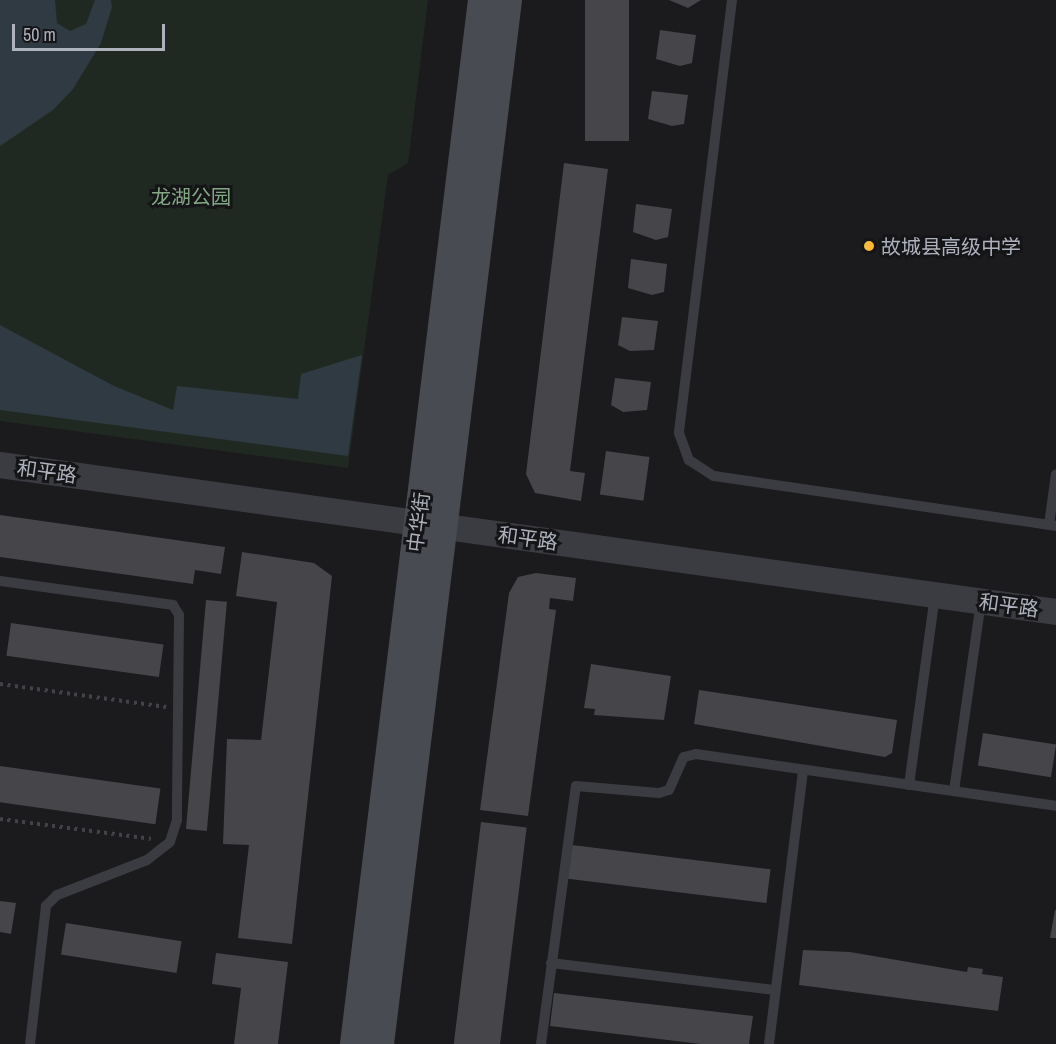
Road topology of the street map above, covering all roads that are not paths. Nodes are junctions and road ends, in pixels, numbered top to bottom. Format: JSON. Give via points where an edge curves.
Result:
{"nodes":[{"id":1,"x":482,"y":0,"type":"edge"},
{"id":2,"x":508,"y":0,"type":"edge"},
{"id":3,"x":732,"y":0,"type":"edge"},
{"id":4,"x":0,"y":465,"type":"edge"},
{"id":5,"x":1056,"y":474,"type":"edge"},
{"id":6,"x":430,"y":524,"type":"junction"},
{"id":7,"x":1053,"y":525,"type":"edge"},
{"id":8,"x":0,"y":581,"type":"edge"},
{"id":9,"x":935,"y":595,"type":"junction"},
{"id":10,"x":981,"y":601,"type":"junction"},
{"id":11,"x":1056,"y":612,"type":"edge"},
{"id":12,"x":803,"y":770,"type":"junction"},
{"id":13,"x":909,"y":785,"type":"junction"},
{"id":14,"x":954,"y":791,"type":"junction"},
{"id":15,"x":1056,"y":806,"type":"edge"},
{"id":16,"x":551,"y":963,"type":"junction"},
{"id":17,"x":776,"y":990,"type":"junction"},
{"id":18,"x":30,"y":1044,"type":"edge"},
{"id":19,"x":354,"y":1044,"type":"edge"},
{"id":20,"x":380,"y":1044,"type":"edge"},
{"id":21,"x":541,"y":1044,"type":"edge"},
{"id":22,"x":769,"y":1044,"type":"edge"}],
"edges":[{"from":1,"to":6,"type":"main road","name":"中华街"},
{"from":2,"to":6,"type":"main road","name":"中华街"},
{"from":3,"to":7,"type":"lane","via":[[679,433],[689,460],[714,476]]},
{"from":4,"to":6,"type":"street","name":"和平路"},
{"from":5,"to":7,"type":"lane"},
{"from":6,"to":9,"type":"street","name":"和平路"},
{"from":6,"to":19,"type":"main road","name":"中华街"},
{"from":6,"to":20,"type":"main road","name":"中华街"},
{"from":8,"to":18,"type":"lane","via":[[173,605],[179,615],[177,820],[170,842],[147,860],[57,895],[46,906]]},
{"from":9,"to":10,"type":"street","name":"和平路"},
{"from":9,"to":13,"type":"lane"},
{"from":10,"to":11,"type":"street","name":"和平路"},
{"from":10,"to":14,"type":"lane"},
{"from":12,"to":13,"type":"lane"},
{"from":12,"to":16,"type":"lane","via":[[688,754],[669,790],[576,786]]},
{"from":12,"to":17,"type":"lane"},
{"from":13,"to":14,"type":"lane"},
{"from":14,"to":15,"type":"lane"},
{"from":16,"to":17,"type":"lane"},
{"from":16,"to":21,"type":"lane"},
{"from":17,"to":22,"type":"lane"}]}
